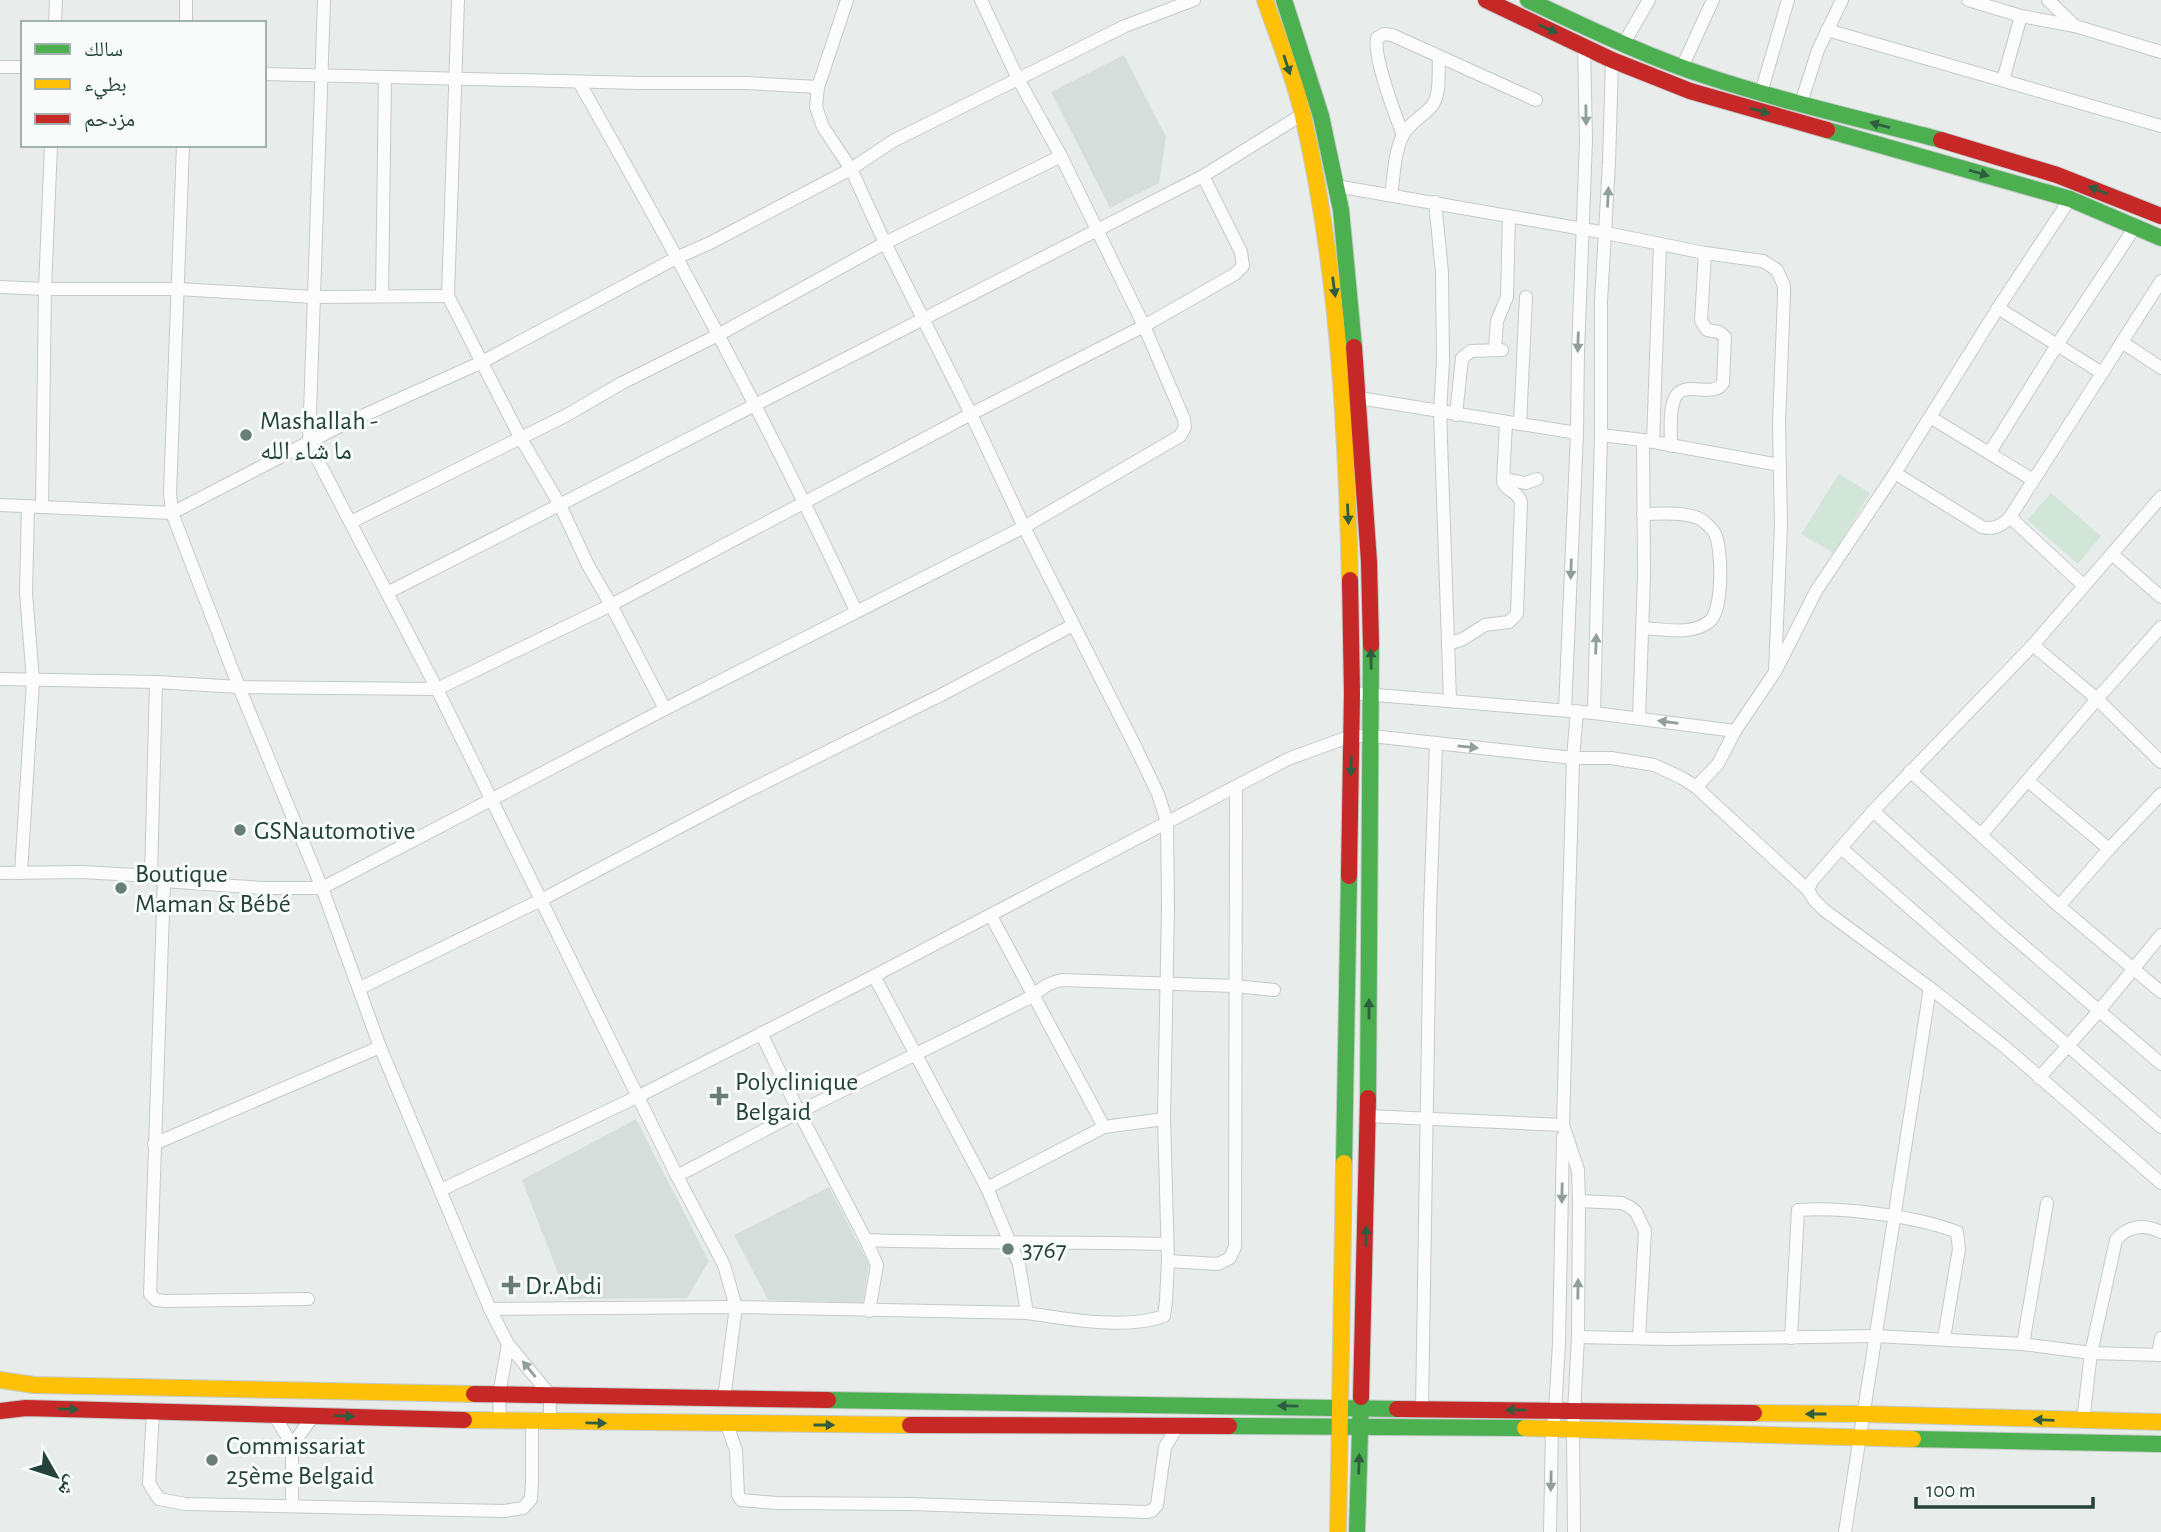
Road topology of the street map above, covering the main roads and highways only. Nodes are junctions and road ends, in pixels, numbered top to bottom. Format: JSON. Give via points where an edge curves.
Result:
{"nodes":[{"id":1,"x":1265,"y":0,"type":"edge"},
{"id":2,"x":1284,"y":0,"type":"edge"},
{"id":3,"x":1486,"y":0,"type":"edge"},
{"id":4,"x":1528,"y":0,"type":"edge"},
{"id":5,"x":2161,"y":216,"type":"edge"},
{"id":6,"x":2161,"y":238,"type":"edge"},
{"id":7,"x":0,"y":1380,"type":"edge"},
{"id":8,"x":1341,"y":1407,"type":"junction"},
{"id":9,"x":1361,"y":1408,"type":"junction"},
{"id":10,"x":0,"y":1410,"type":"edge"},
{"id":11,"x":1680,"y":1413,"type":"junction"},
{"id":12,"x":2161,"y":1422,"type":"edge"},
{"id":13,"x":1340,"y":1427,"type":"junction"},
{"id":14,"x":1360,"y":1427,"type":"junction"},
{"id":15,"x":1680,"y":1433,"type":"junction"},
{"id":16,"x":2161,"y":1444,"type":"edge"},
{"id":17,"x":1338,"y":1532,"type":"edge"},
{"id":18,"x":1357,"y":1532,"type":"edge"}],
"edges":[{"from":1,"to":8,"type":"main road","one_way":true,"via":[[1303,114],[1323,211],[1336,302],[1349,535],[1352,692]]},
{"from":9,"to":2,"type":"main road","one_way":true,"via":[[1372,736],[1369,562],[1351,298],[1340,210],[1321,116]]},
{"from":3,"to":6,"type":"main road","one_way":true,"via":[[1690,91],[2070,200]]},
{"from":5,"to":4,"type":"main road","one_way":true,"via":[[2018,161],[1761,93],[1682,67]]},
{"from":8,"to":7,"type":"main road","one_way":true,"via":[[499,1395],[34,1385]]},
{"from":8,"to":9,"type":"main road"},
{"from":8,"to":13,"type":"main road"},
{"from":11,"to":9,"type":"main road","one_way":true},
{"from":9,"to":14,"type":"main road"},
{"from":10,"to":13,"type":"main road","one_way":true,"via":[[273,1413],[500,1422]]},
{"from":12,"to":11,"type":"main road","one_way":true},
{"from":11,"to":15,"type":"main road"},
{"from":13,"to":14,"type":"main road"},
{"from":13,"to":17,"type":"main road"},
{"from":14,"to":15,"type":"main road"},
{"from":18,"to":14,"type":"main road","one_way":true},
{"from":15,"to":16,"type":"main road"}]}
